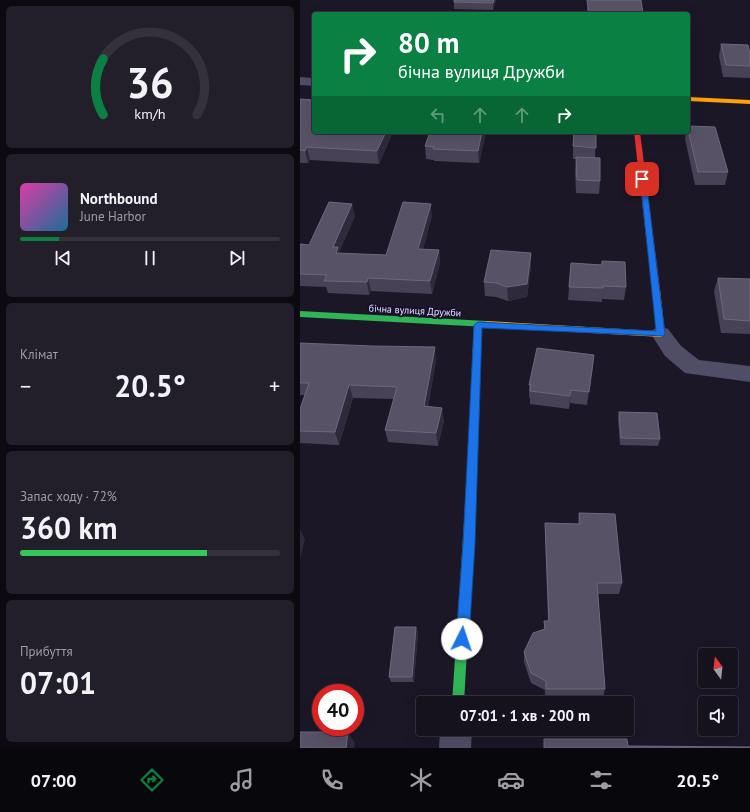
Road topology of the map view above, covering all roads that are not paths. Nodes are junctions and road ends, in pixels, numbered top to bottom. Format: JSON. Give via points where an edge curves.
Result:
{"nodes":[{"id":1,"x":300,"y":81,"type":"edge"},
{"id":2,"x":312,"y":82,"type":"edge"},
{"id":3,"x":690,"y":99,"type":"edge"},
{"id":4,"x":750,"y":102,"type":"edge"},
{"id":5,"x":636,"y":134,"type":"edge"},
{"id":6,"x":300,"y":314,"type":"edge"},
{"id":7,"x":478,"y":325,"type":"junction"},
{"id":8,"x":661,"y":334,"type":"junction"},
{"id":9,"x":750,"y":374,"type":"edge"},
{"id":10,"x":458,"y":696,"type":"edge"},
{"id":11,"x":456,"y":736,"type":"edge"},
{"id":12,"x":455,"y":748,"type":"edge"}],
"edges":[{"from":1,"to":2,"type":"street"},
{"from":3,"to":4,"type":"street"},
{"from":5,"to":8,"type":"street"},
{"from":6,"to":7,"type":"street","name":"бічна вулиця Дружби"},
{"from":7,"to":8,"type":"street","name":"бічна вулиця Дружби"},
{"from":7,"to":10,"type":"street","via":[[469,544]]},
{"from":8,"to":9,"type":"street","via":[[672,351],[693,367]]},
{"from":11,"to":12,"type":"street"}]}
